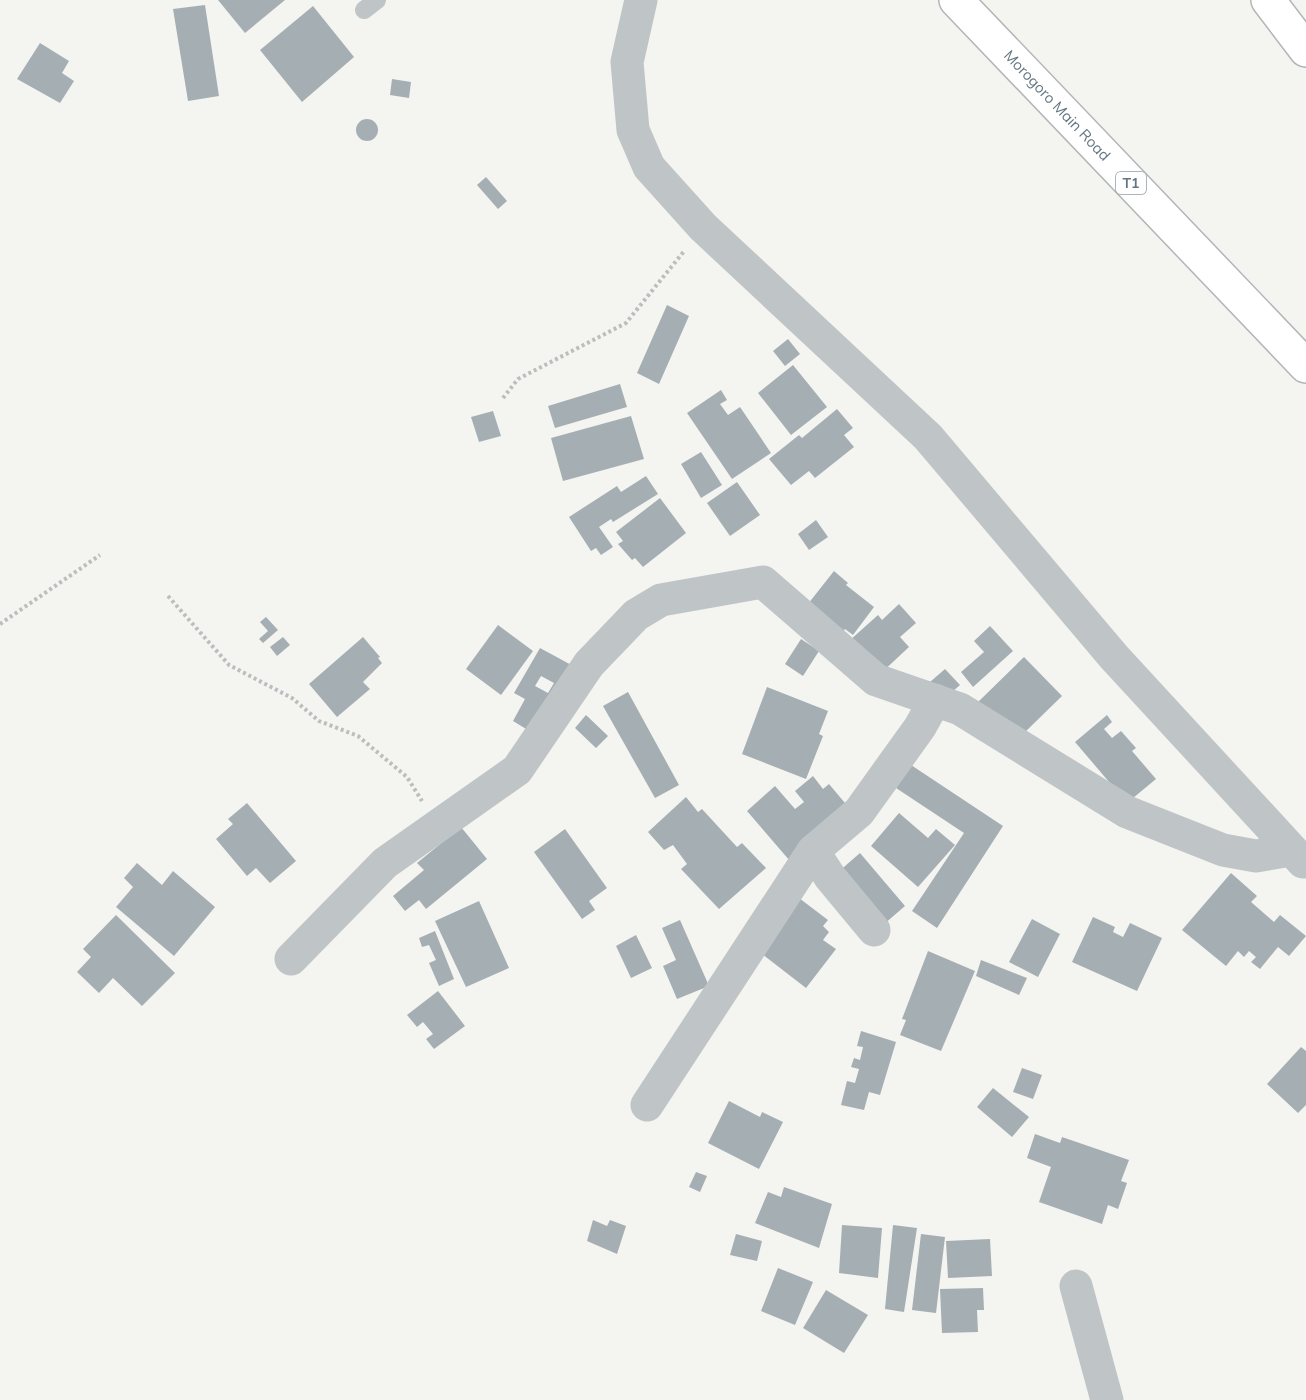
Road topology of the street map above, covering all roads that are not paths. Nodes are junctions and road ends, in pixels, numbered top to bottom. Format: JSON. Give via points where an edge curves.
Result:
{"nodes":[{"id":1,"x":641,"y":0,"type":"edge"},
{"id":2,"x":956,"y":0,"type":"edge"},
{"id":3,"x":1269,"y":0,"type":"edge"},
{"id":4,"x":1306,"y":50,"type":"edge"},
{"id":5,"x":1306,"y":366,"type":"edge"},
{"id":6,"x":934,"y":700,"type":"junction"},
{"id":7,"x":813,"y":851,"type":"junction"},
{"id":8,"x":1298,"y":858,"type":"edge"},
{"id":9,"x":874,"y":930,"type":"dead end"},
{"id":10,"x":291,"y":959,"type":"dead end"},
{"id":11,"x":647,"y":1105,"type":"dead end"},
{"id":12,"x":1076,"y":1286,"type":"dead end"},
{"id":13,"x":1107,"y":1400,"type":"edge"}],
"edges":[{"from":1,"to":8,"type":"street","via":[[627,62],[633,130],[650,167],[703,227],[928,437],[1114,657]]},
{"from":2,"to":5,"type":"highway","name":"Morogoro Main Road","number":"T1"},
{"from":3,"to":4,"type":"highway"},
{"from":6,"to":7,"type":"street","via":[[920,728],[859,812]]},
{"from":6,"to":8,"type":"street","via":[[960,709],[1127,812],[1222,850]]},
{"from":6,"to":10,"type":"street","via":[[876,680],[764,582],[661,600],[636,615],[589,664],[517,770],[385,863]]},
{"from":7,"to":9,"type":"street"},
{"from":7,"to":11,"type":"street"},
{"from":12,"to":13,"type":"street"}]}
